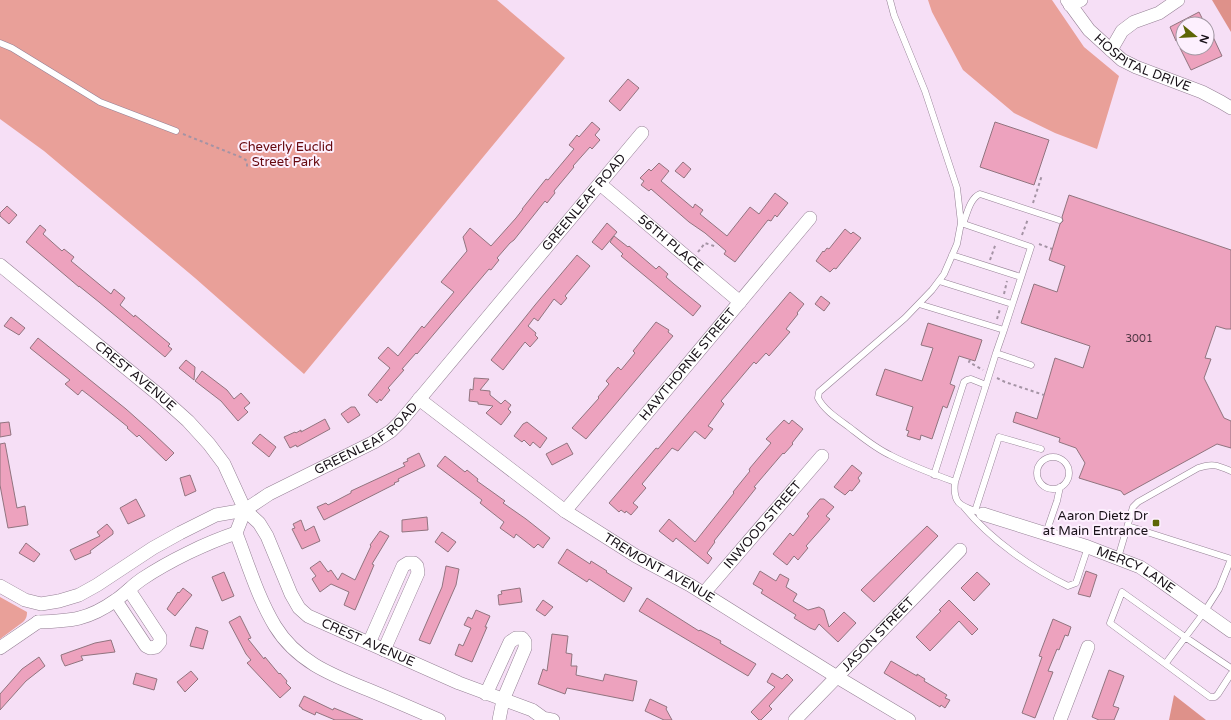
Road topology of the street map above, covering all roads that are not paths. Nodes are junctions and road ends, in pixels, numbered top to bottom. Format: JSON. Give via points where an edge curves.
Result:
{"nodes":[{"id":1,"x":890,"y":0,"type":"edge"},
{"id":2,"x":1178,"y":0,"type":"edge"},
{"id":3,"x":1073,"y":2,"type":"edge"},
{"id":4,"x":0,"y":43,"type":"edge"},
{"id":5,"x":1111,"y":50,"type":"junction"},
{"id":6,"x":1231,"y":108,"type":"edge"},
{"id":7,"x":176,"y":131,"type":"road end"},
{"id":8,"x":642,"y":133,"type":"dead end"},
{"id":9,"x":600,"y":184,"type":"junction"},
{"id":10,"x":810,"y":218,"type":"dead end"},
{"id":11,"x":1059,"y":220,"type":"dead end"},
{"id":12,"x":962,"y":224,"type":"junction"},
{"id":13,"x":952,"y":255,"type":"junction"},
{"id":14,"x":0,"y":265,"type":"edge"},
{"id":15,"x":1021,"y":278,"type":"junction"},
{"id":16,"x":939,"y":281,"type":"junction"},
{"id":17,"x":740,"y":302,"type":"junction"},
{"id":18,"x":919,"y":304,"type":"junction"},
{"id":19,"x":1012,"y":304,"type":"junction"},
{"id":20,"x":1004,"y":330,"type":"junction"},
{"id":21,"x":996,"y":354,"type":"junction"},
{"id":22,"x":1031,"y":365,"type":"dead end"},
{"id":23,"x":986,"y":384,"type":"junction"},
{"id":24,"x":419,"y":399,"type":"junction"},
{"id":25,"x":1041,"y":449,"type":"dead end"},
{"id":26,"x":822,"y":456,"type":"dead end"},
{"id":27,"x":1231,"y":471,"type":"edge"},
{"id":28,"x":934,"y":475,"type":"junction"},
{"id":29,"x":955,"y":482,"type":"junction"},
{"id":30,"x":1060,"y":487,"type":"junction"},
{"id":31,"x":963,"y":506,"type":"junction"},
{"id":32,"x":245,"y":510,"type":"junction"},
{"id":33,"x":565,"y":511,"type":"junction"},
{"id":34,"x":979,"y":512,"type":"junction"},
{"id":35,"x":1128,"y":526,"type":"junction"},
{"id":36,"x":236,"y":533,"type":"junction"},
{"id":37,"x":1046,"y":533,"type":"junction"},
{"id":38,"x":1088,"y":547,"type":"junction"},
{"id":39,"x":960,"y":550,"type":"dead end"},
{"id":40,"x":1118,"y":558,"type":"junction"},
{"id":41,"x":0,"y":586,"type":"edge"},
{"id":42,"x":129,"y":590,"type":"junction"},
{"id":43,"x":704,"y":593,"type":"junction"},
{"id":44,"x":116,"y":600,"type":"junction"},
{"id":45,"x":41,"y":604,"type":"junction"},
{"id":46,"x":1205,"y":611,"type":"junction"},
{"id":47,"x":38,"y":622,"type":"junction"},
{"id":48,"x":1231,"y":631,"type":"edge"},
{"id":49,"x":1185,"y":637,"type":"junction"},
{"id":50,"x":369,"y":643,"type":"junction"},
{"id":51,"x":1088,"y":647,"type":"dead end"},
{"id":52,"x":0,"y":648,"type":"edge"},
{"id":53,"x":384,"y":650,"type":"junction"},
{"id":54,"x":1166,"y":663,"type":"junction"},
{"id":55,"x":1231,"y":668,"type":"edge"},
{"id":56,"x":1231,"y":674,"type":"edge"},
{"id":57,"x":837,"y":677,"type":"junction"},
{"id":58,"x":486,"y":694,"type":"junction"},
{"id":59,"x":503,"y":700,"type":"junction"},
{"id":60,"x":546,"y":719,"type":"edge"},
{"id":61,"x":440,"y":720,"type":"edge"},
{"id":62,"x":499,"y":720,"type":"edge"},
{"id":63,"x":795,"y":720,"type":"edge"},
{"id":64,"x":909,"y":720,"type":"edge"},
{"id":65,"x":1060,"y":720,"type":"edge"}],
"edges":[{"from":1,"to":12,"type":"lane","via":[[925,91],[959,194]]},
{"from":2,"to":5,"type":"street","via":[[1159,13],[1128,26],[1122,31]]},
{"from":3,"to":5,"type":"street","name":"HOSPITAL DRIVE","via":[[1089,30]]},
{"from":4,"to":7,"type":"lane","via":[[100,102]]},
{"from":5,"to":6,"type":"street","name":"HOSPITAL DRIVE","via":[[1122,60],[1136,67],[1202,92]]},
{"from":8,"to":9,"type":"street","name":"GREENLEAF ROAD"},
{"from":9,"to":17,"type":"street","name":"56TH PLACE"},
{"from":9,"to":24,"type":"street","name":"GREENLEAF ROAD"},
{"from":10,"to":17,"type":"street","name":"HAWTHORNE STREET"},
{"from":11,"to":12,"type":"lane","via":[[980,194],[972,201]]},
{"from":12,"to":13,"type":"lane"},
{"from":12,"to":15,"type":"lane","via":[[1031,247]]},
{"from":13,"to":15,"type":"lane"},
{"from":13,"to":16,"type":"lane"},
{"from":14,"to":32,"type":"street","name":"CREST AVENUE","via":[[188,421],[224,464]]},
{"from":15,"to":19,"type":"lane"},
{"from":16,"to":18,"type":"lane"},
{"from":16,"to":19,"type":"lane"},
{"from":17,"to":33,"type":"street","name":"HAWTHORNE STREET"},
{"from":18,"to":20,"type":"lane"},
{"from":18,"to":28,"type":"lane","via":[[819,392],[818,398],[828,411],[869,442],[889,455]]},
{"from":19,"to":20,"type":"lane"},
{"from":20,"to":21,"type":"lane"},
{"from":21,"to":22,"type":"lane"},
{"from":21,"to":23,"type":"lane"},
{"from":23,"to":28,"type":"lane","via":[[971,379],[964,382]]},
{"from":23,"to":29,"type":"lane"},
{"from":24,"to":32,"type":"street","name":"GREENLEAF ROAD","via":[[391,431],[374,442],[269,494]]},
{"from":24,"to":33,"type":"street","name":"TREMONT AVENUE"},
{"from":25,"to":34,"type":"lane","via":[[999,437]]},
{"from":26,"to":43,"type":"street","name":"INWOOD STREET"},
{"from":27,"to":35,"type":"lane","via":[[1217,465],[1198,468],[1138,502],[1133,507]]},
{"from":28,"to":29,"type":"lane"},
{"from":29,"to":31,"type":"lane","via":[[956,501]]},
{"from":30,"to":30,"type":"lane","via":[[1068,477],[1067,466],[1056,458],[1045,459],[1037,471],[1040,482],[1049,488]]},
{"from":30,"to":37,"type":"lane"},
{"from":31,"to":34,"type":"lane"},
{"from":31,"to":38,"type":"lane","via":[[980,525],[1025,561],[1068,586],[1076,583]]},
{"from":32,"to":36,"type":"street"},
{"from":32,"to":45,"type":"street","name":"GREENLEAF ROAD","via":[[216,515],[180,533],[79,595]]},
{"from":32,"to":50,"type":"street","name":"CREST AVENUE","via":[[260,523],[299,608],[318,622]]},
{"from":33,"to":43,"type":"street","name":"TREMONT AVENUE","via":[[636,556]]},
{"from":34,"to":37,"type":"street","name":"MERCY LANE"},
{"from":35,"to":40,"type":"lane"},
{"from":35,"to":46,"type":"lane","via":[[1231,559]]},
{"from":36,"to":42,"type":"street","via":[[162,567]]},
{"from":36,"to":61,"type":"street","via":[[265,607],[276,627],[303,657],[325,672]]},
{"from":37,"to":38,"type":"street","name":"MERCY LANE"},
{"from":38,"to":40,"type":"street","name":"MERCY LANE"},
{"from":39,"to":57,"type":"street","name":"JASON STREET"},
{"from":40,"to":46,"type":"street","name":"MERCY LANE","via":[[1145,570]]},
{"from":41,"to":45,"type":"street","name":"GREENLEAF ROAD","via":[[25,600]]},
{"from":42,"to":44,"type":"street"},
{"from":42,"to":44,"type":"street","via":[[160,637],[156,647],[146,646]]},
{"from":43,"to":57,"type":"street","name":"TREMONT AVENUE"},
{"from":44,"to":47,"type":"street","via":[[82,618]]},
{"from":45,"to":47,"type":"street"},
{"from":46,"to":48,"type":"street","name":"MERCY LANE"},
{"from":46,"to":49,"type":"lane"},
{"from":47,"to":52,"type":"street"},
{"from":49,"to":54,"type":"lane"},
{"from":49,"to":54,"type":"lane","via":[[1122,592],[1110,623]]},
{"from":49,"to":55,"type":"lane"},
{"from":50,"to":53,"type":"street","name":"CREST AVENUE"},
{"from":50,"to":53,"type":"street","via":[[403,566],[414,563],[418,573]]},
{"from":51,"to":65,"type":"street"},
{"from":53,"to":58,"type":"street","name":"CREST AVENUE"},
{"from":54,"to":56,"type":"lane","via":[[1210,697],[1218,694]]},
{"from":57,"to":63,"type":"street","name":"JASON STREET"},
{"from":57,"to":64,"type":"street","name":"TREMONT AVENUE"},
{"from":58,"to":59,"type":"street","name":"CREST AVENUE"},
{"from":58,"to":59,"type":"street","via":[[510,642],[522,638],[525,648]]},
{"from":59,"to":60,"type":"street","name":"CREST AVENUE","via":[[532,710]]},
{"from":59,"to":62,"type":"street"}]}
